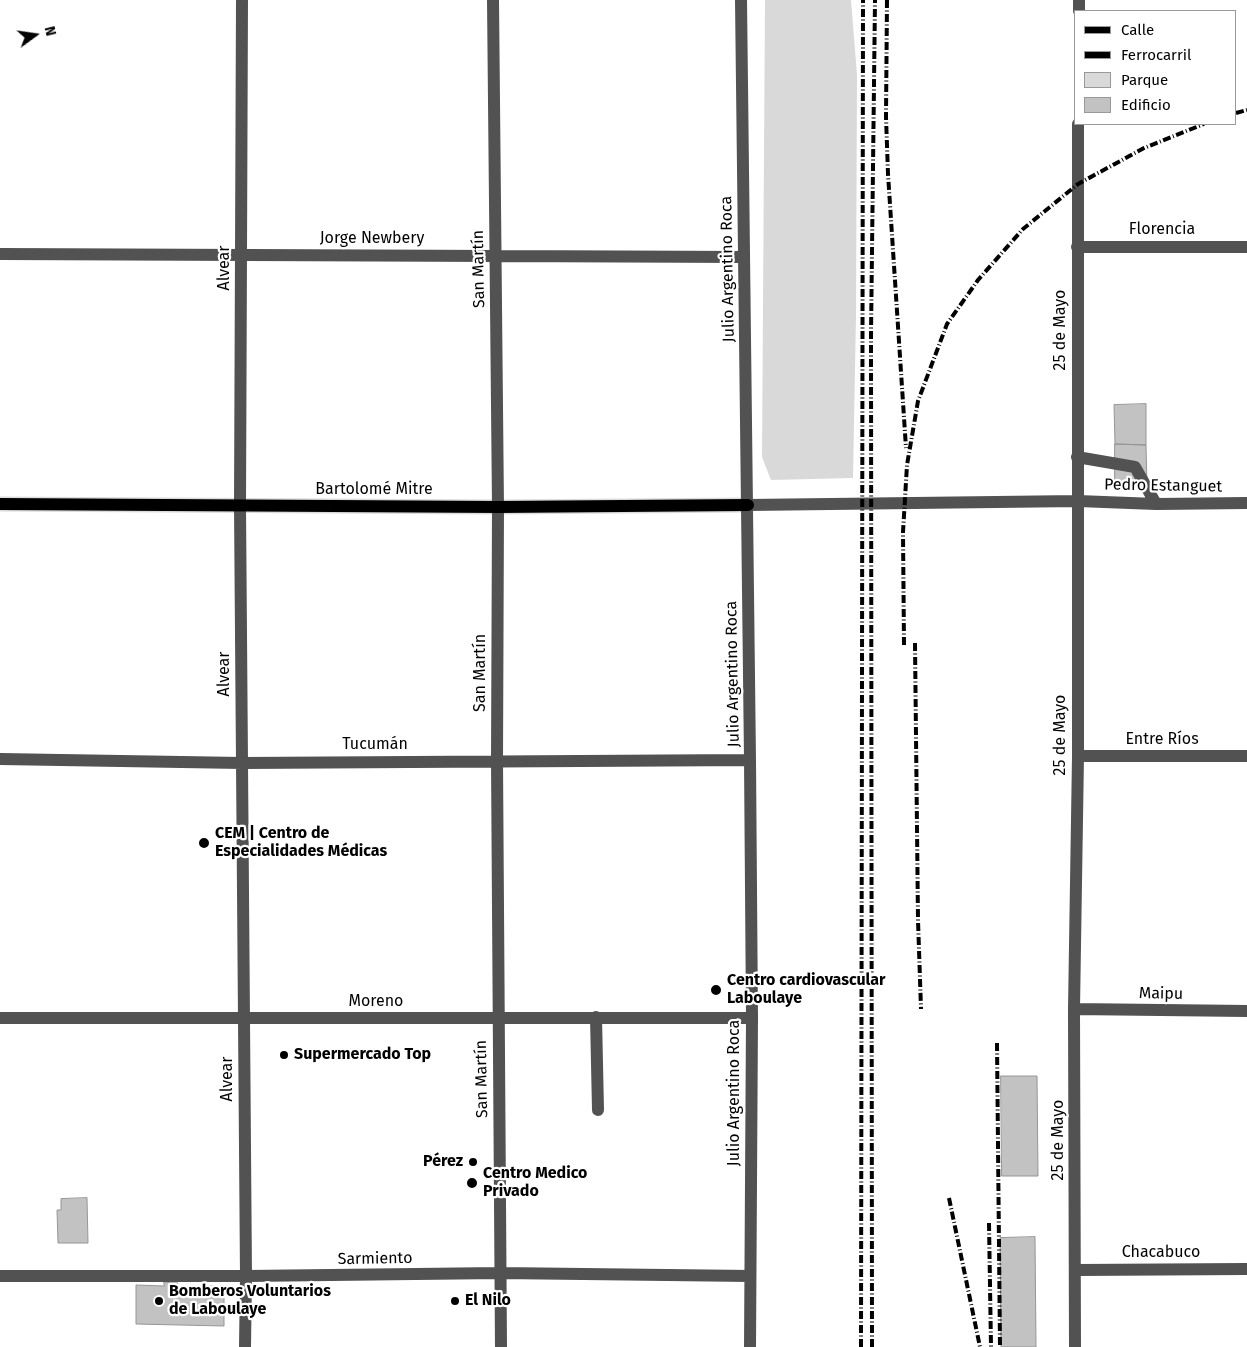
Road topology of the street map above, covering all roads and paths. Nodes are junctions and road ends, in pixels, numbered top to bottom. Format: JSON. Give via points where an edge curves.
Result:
{"nodes":[{"id":1,"x":242,"y":0,"type":"edge"},
{"id":2,"x":493,"y":0,"type":"edge"},
{"id":3,"x":741,"y":0,"type":"edge"},
{"id":4,"x":1078,"y":125,"type":"edge"},
{"id":5,"x":1247,"y":246,"type":"edge"},
{"id":6,"x":1077,"y":247,"type":"junction"},
{"id":7,"x":0,"y":254,"type":"edge"},
{"id":8,"x":241,"y":255,"type":"junction"},
{"id":9,"x":495,"y":256,"type":"junction"},
{"id":10,"x":744,"y":257,"type":"junction"},
{"id":11,"x":1077,"y":456,"type":"junction"},
{"id":12,"x":1078,"y":501,"type":"junction"},
{"id":13,"x":1247,"y":503,"type":"edge"},
{"id":14,"x":0,"y":504,"type":"edge"},
{"id":15,"x":1156,"y":504,"type":"junction"},
{"id":16,"x":748,"y":505,"type":"junction"},
{"id":17,"x":240,"y":506,"type":"junction"},
{"id":18,"x":498,"y":507,"type":"junction"},
{"id":19,"x":1078,"y":756,"type":"junction"},
{"id":20,"x":1247,"y":756,"type":"edge"},
{"id":21,"x":0,"y":759,"type":"edge"},
{"id":22,"x":750,"y":760,"type":"junction"},
{"id":23,"x":497,"y":761,"type":"junction"},
{"id":24,"x":242,"y":763,"type":"junction"},
{"id":25,"x":1074,"y":1009,"type":"junction"},
{"id":26,"x":1247,"y":1011,"type":"edge"},
{"id":27,"x":596,"y":1017,"type":"junction"},
{"id":28,"x":0,"y":1018,"type":"edge"},
{"id":29,"x":244,"y":1018,"type":"junction"},
{"id":30,"x":498,"y":1018,"type":"junction"},
{"id":31,"x":752,"y":1018,"type":"junction"},
{"id":32,"x":598,"y":1110,"type":"dead end"},
{"id":33,"x":1247,"y":1269,"type":"edge"},
{"id":34,"x":1076,"y":1270,"type":"junction"},
{"id":35,"x":500,"y":1273,"type":"junction"},
{"id":36,"x":0,"y":1276,"type":"edge"},
{"id":37,"x":246,"y":1276,"type":"junction"},
{"id":38,"x":750,"y":1276,"type":"junction"},
{"id":39,"x":245,"y":1347,"type":"edge"},
{"id":40,"x":501,"y":1347,"type":"edge"},
{"id":41,"x":750,"y":1347,"type":"edge"},
{"id":42,"x":1075,"y":1347,"type":"edge"}],
"edges":[{"from":1,"to":8,"type":"street","name":"Alvear"},
{"from":2,"to":9,"type":"street","name":"San Martín"},
{"from":3,"to":10,"type":"street","name":"Julio Argentino Roca"},
{"from":4,"to":6,"type":"street","name":"25 de Mayo"},
{"from":5,"to":6,"type":"street","name":"Florencia"},
{"from":6,"to":11,"type":"street","name":"25 de Mayo"},
{"from":7,"to":8,"type":"street","name":"Jorge Newbery"},
{"from":8,"to":9,"type":"street","name":"Jorge Newbery"},
{"from":8,"to":17,"type":"street","name":"Alvear"},
{"from":9,"to":10,"type":"street","name":"Jorge Newbery"},
{"from":9,"to":18,"type":"street","name":"San Martín"},
{"from":10,"to":16,"type":"street","name":"Julio Argentino Roca"},
{"from":11,"to":12,"type":"street","name":"25 de Mayo"},
{"from":11,"to":15,"type":"street","via":[[1135,467]]},
{"from":12,"to":15,"type":"street","name":"Pedro Estanguet"},
{"from":12,"to":16,"type":"street","name":"Pedro Estanguet"},
{"from":12,"to":19,"type":"street","name":"25 de Mayo"},
{"from":13,"to":15,"type":"street","name":"Pedro Estanguet"},
{"from":14,"to":17,"type":"main road","name":"Bartolomé Mitre"},
{"from":16,"to":18,"type":"main road","name":"Bartolomé Mitre"},
{"from":16,"to":22,"type":"street","name":"Julio Argentino Roca"},
{"from":17,"to":18,"type":"main road","name":"Bartolomé Mitre"},
{"from":17,"to":24,"type":"street","name":"Alvear"},
{"from":18,"to":23,"type":"street","name":"San Martín"},
{"from":19,"to":20,"type":"street","name":"Entre Ríos"},
{"from":19,"to":25,"type":"street","name":"25 de Mayo"},
{"from":21,"to":24,"type":"street","name":"Tucumán"},
{"from":22,"to":23,"type":"street","name":"Tucumán"},
{"from":22,"to":31,"type":"street","name":"Julio Argentino Roca"},
{"from":23,"to":24,"type":"street","name":"Tucumán"},
{"from":23,"to":30,"type":"street","name":"San Martín"},
{"from":24,"to":29,"type":"street","name":"Alvear"},
{"from":25,"to":26,"type":"street","name":"Maipu"},
{"from":25,"to":34,"type":"street","name":"25 de Mayo"},
{"from":27,"to":30,"type":"street","name":"Moreno"},
{"from":27,"to":31,"type":"street","name":"Moreno"},
{"from":27,"to":32,"type":"street"},
{"from":28,"to":29,"type":"street","name":"Moreno"},
{"from":29,"to":30,"type":"street","name":"Moreno"},
{"from":29,"to":37,"type":"street","name":"Alvear"},
{"from":30,"to":35,"type":"street","name":"San Martín"},
{"from":31,"to":38,"type":"street","name":"Julio Argentino Roca"},
{"from":33,"to":34,"type":"street","name":"Chacabuco"},
{"from":34,"to":42,"type":"street","name":"25 de Mayo"},
{"from":35,"to":37,"type":"street","name":"Sarmiento"},
{"from":35,"to":38,"type":"street","name":"Sarmiento"},
{"from":35,"to":40,"type":"street","name":"San Martín"},
{"from":36,"to":37,"type":"street","name":"Sarmiento"},
{"from":37,"to":39,"type":"street","name":"Alvear"},
{"from":38,"to":41,"type":"street","name":"Julio Argentino Roca"}]}
